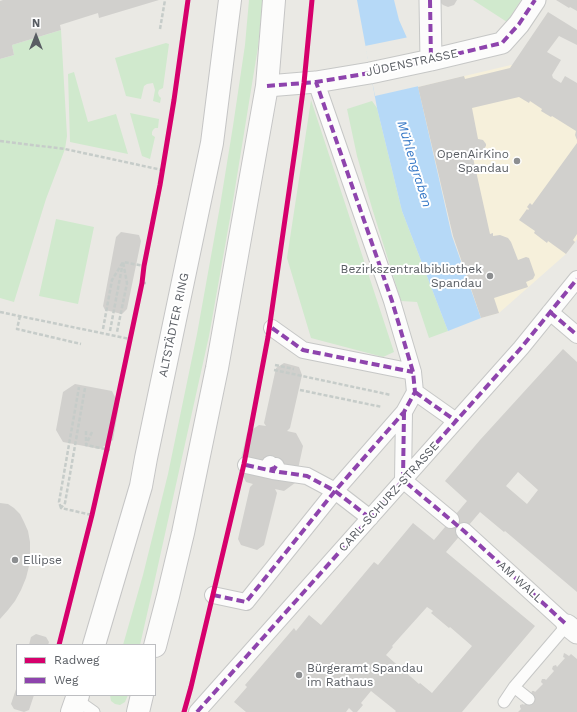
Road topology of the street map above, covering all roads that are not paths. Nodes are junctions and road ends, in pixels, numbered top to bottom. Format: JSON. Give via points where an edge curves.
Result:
{"nodes":[{"id":1,"x":230,"y":0,"type":"edge"},
{"id":2,"x":274,"y":0,"type":"edge"},
{"id":3,"x":430,"y":0,"type":"edge"},
{"id":4,"x":535,"y":0,"type":"edge"},
{"id":5,"x":423,"y":62,"type":"junction"},
{"id":6,"x":316,"y":82,"type":"junction"},
{"id":7,"x":267,"y":86,"type":"junction"},
{"id":8,"x":577,"y":278,"type":"edge"},
{"id":9,"x":550,"y":312,"type":"junction"},
{"id":10,"x":272,"y":328,"type":"dead end"},
{"id":11,"x":577,"y":335,"type":"edge"},
{"id":12,"x":413,"y":372,"type":"junction"},
{"id":13,"x":415,"y":392,"type":"junction"},
{"id":14,"x":404,"y":412,"type":"junction"},
{"id":15,"x":456,"y":421,"type":"junction"},
{"id":16,"x":246,"y":465,"type":"dead end"},
{"id":17,"x":403,"y":480,"type":"junction"},
{"id":18,"x":335,"y":491,"type":"junction"},
{"id":19,"x":370,"y":518,"type":"junction"},
{"id":20,"x":451,"y":520,"type":"dead end"},
{"id":21,"x":464,"y":531,"type":"dead end"},
{"id":22,"x":213,"y":595,"type":"dead end"},
{"id":23,"x":572,"y":629,"type":"edge"},
{"id":24,"x":94,"y":644,"type":"edge"},
{"id":25,"x":156,"y":644,"type":"edge"},
{"id":26,"x":514,"y":687,"type":"junction"},
{"id":27,"x":142,"y":696,"type":"edge"},
{"id":28,"x":529,"y":700,"type":"dead end"},
{"id":29,"x":504,"y":702,"type":"dead end"},
{"id":30,"x":138,"y":712,"type":"edge"},
{"id":31,"x":197,"y":712,"type":"edge"}],
"edges":[{"from":1,"to":24,"type":"main road","name":"ALTSTÄDTER RING","via":[[212,143],[144,472]]},
{"from":2,"to":7,"type":"main road"},
{"from":3,"to":5,"type":"street"},
{"from":4,"to":5,"type":"street","name":"JÜDENSTRASSE","via":[[502,43]]},
{"from":5,"to":6,"type":"street","name":"JÜDENSTRASSE"},
{"from":6,"to":7,"type":"street","name":"JÜDENSTRASSE"},
{"from":6,"to":12,"type":"street","via":[[392,301]]},
{"from":7,"to":25,"type":"main road","via":[[217,368],[184,526]]},
{"from":8,"to":9,"type":"street","name":"CARL-SCHURZ-STRASSE"},
{"from":9,"to":11,"type":"street"},
{"from":9,"to":15,"type":"street","name":"CARL-SCHURZ-STRASSE"},
{"from":10,"to":12,"type":"street","via":[[303,350]]},
{"from":12,"to":13,"type":"street"},
{"from":13,"to":14,"type":"street"},
{"from":13,"to":15,"type":"street"},
{"from":14,"to":17,"type":"street"},
{"from":14,"to":18,"type":"street"},
{"from":15,"to":17,"type":"street","name":"CARL-SCHURZ-STRASSE"},
{"from":16,"to":18,"type":"street","via":[[273,467],[307,476]]},
{"from":17,"to":19,"type":"street","name":"CARL-SCHURZ-STRASSE"},
{"from":17,"to":20,"type":"street"},
{"from":18,"to":19,"type":"street"},
{"from":18,"to":22,"type":"street","via":[[246,602]]},
{"from":19,"to":31,"type":"street","name":"CARL-SCHURZ-STRASSE"},
{"from":21,"to":23,"type":"street","name":"AM WALL"},
{"from":23,"to":26,"type":"lane"},
{"from":26,"to":28,"type":"lane"},
{"from":26,"to":29,"type":"lane"},
{"from":27,"to":30,"type":"main road"}]}
